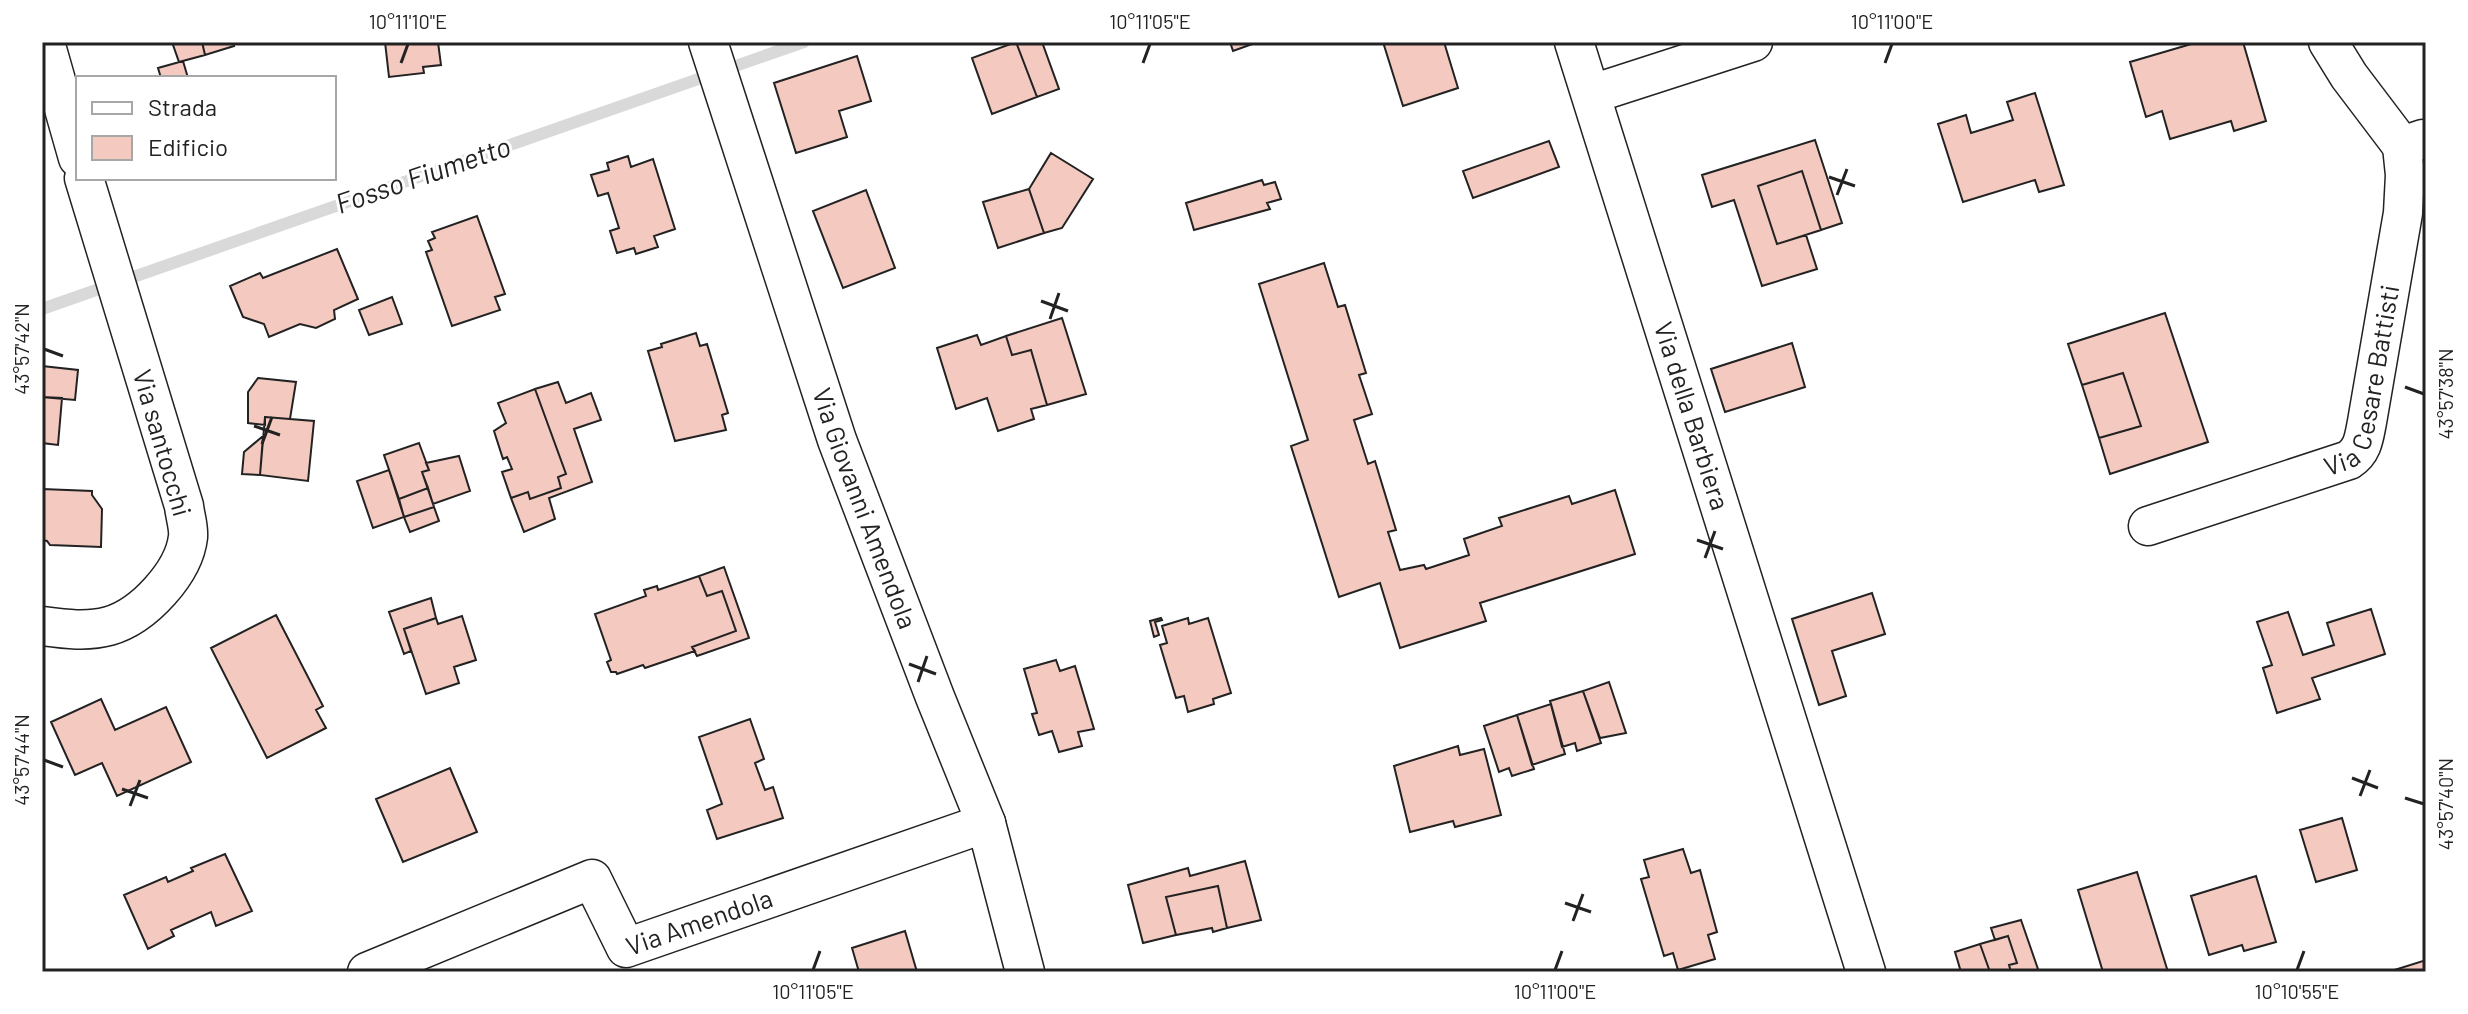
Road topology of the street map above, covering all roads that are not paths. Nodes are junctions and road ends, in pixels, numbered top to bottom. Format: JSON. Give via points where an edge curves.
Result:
{"nodes":[{"id":1,"x":45,"y":42,"type":"edge"},
{"id":2,"x":1574,"y":42,"type":"edge"},
{"id":3,"x":1753,"y":42,"type":"edge"},
{"id":4,"x":2328,"y":42,"type":"edge"},
{"id":5,"x":709,"y":46,"type":"edge"},
{"id":6,"x":1592,"y":94,"type":"junction"},
{"id":7,"x":2414,"y":142,"type":"edge"},
{"id":8,"x":76,"y":151,"type":"edge"},
{"id":9,"x":85,"y":180,"type":"edge"},
{"id":10,"x":2148,"y":526,"type":"dead end"},
{"id":11,"x":42,"y":626,"type":"edge"},
{"id":12,"x":986,"y":823,"type":"junction"},
{"id":13,"x":367,"y":972,"type":"edge"},
{"id":14,"x":1025,"y":972,"type":"edge"},
{"id":15,"x":1866,"y":972,"type":"edge"}],
"edges":[{"from":1,"to":8,"type":"street"},
{"from":2,"to":6,"type":"street","name":"Via della Barbiera"},
{"from":3,"to":6,"type":"street"},
{"from":4,"to":7,"type":"street","name":"Via Cesare Battisti"},
{"from":5,"to":12,"type":"street","name":"Via Giovanni Amendola","via":[[837,440]]},
{"from":6,"to":15,"type":"street","name":"Via della Barbiera"},
{"from":7,"to":10,"type":"street","name":"Via Cesare Battisti","via":[[2357,455]]},
{"from":9,"to":11,"type":"street","name":"Via santocchi","via":[[184,506],[188,535],[169,580],[145,605],[111,625],[75,631]]},
{"from":12,"to":13,"type":"street","name":"Via Amendola","via":[[626,948],[592,879]]},
{"from":12,"to":14,"type":"street","name":"Via Giovanni Amendola"}]}
